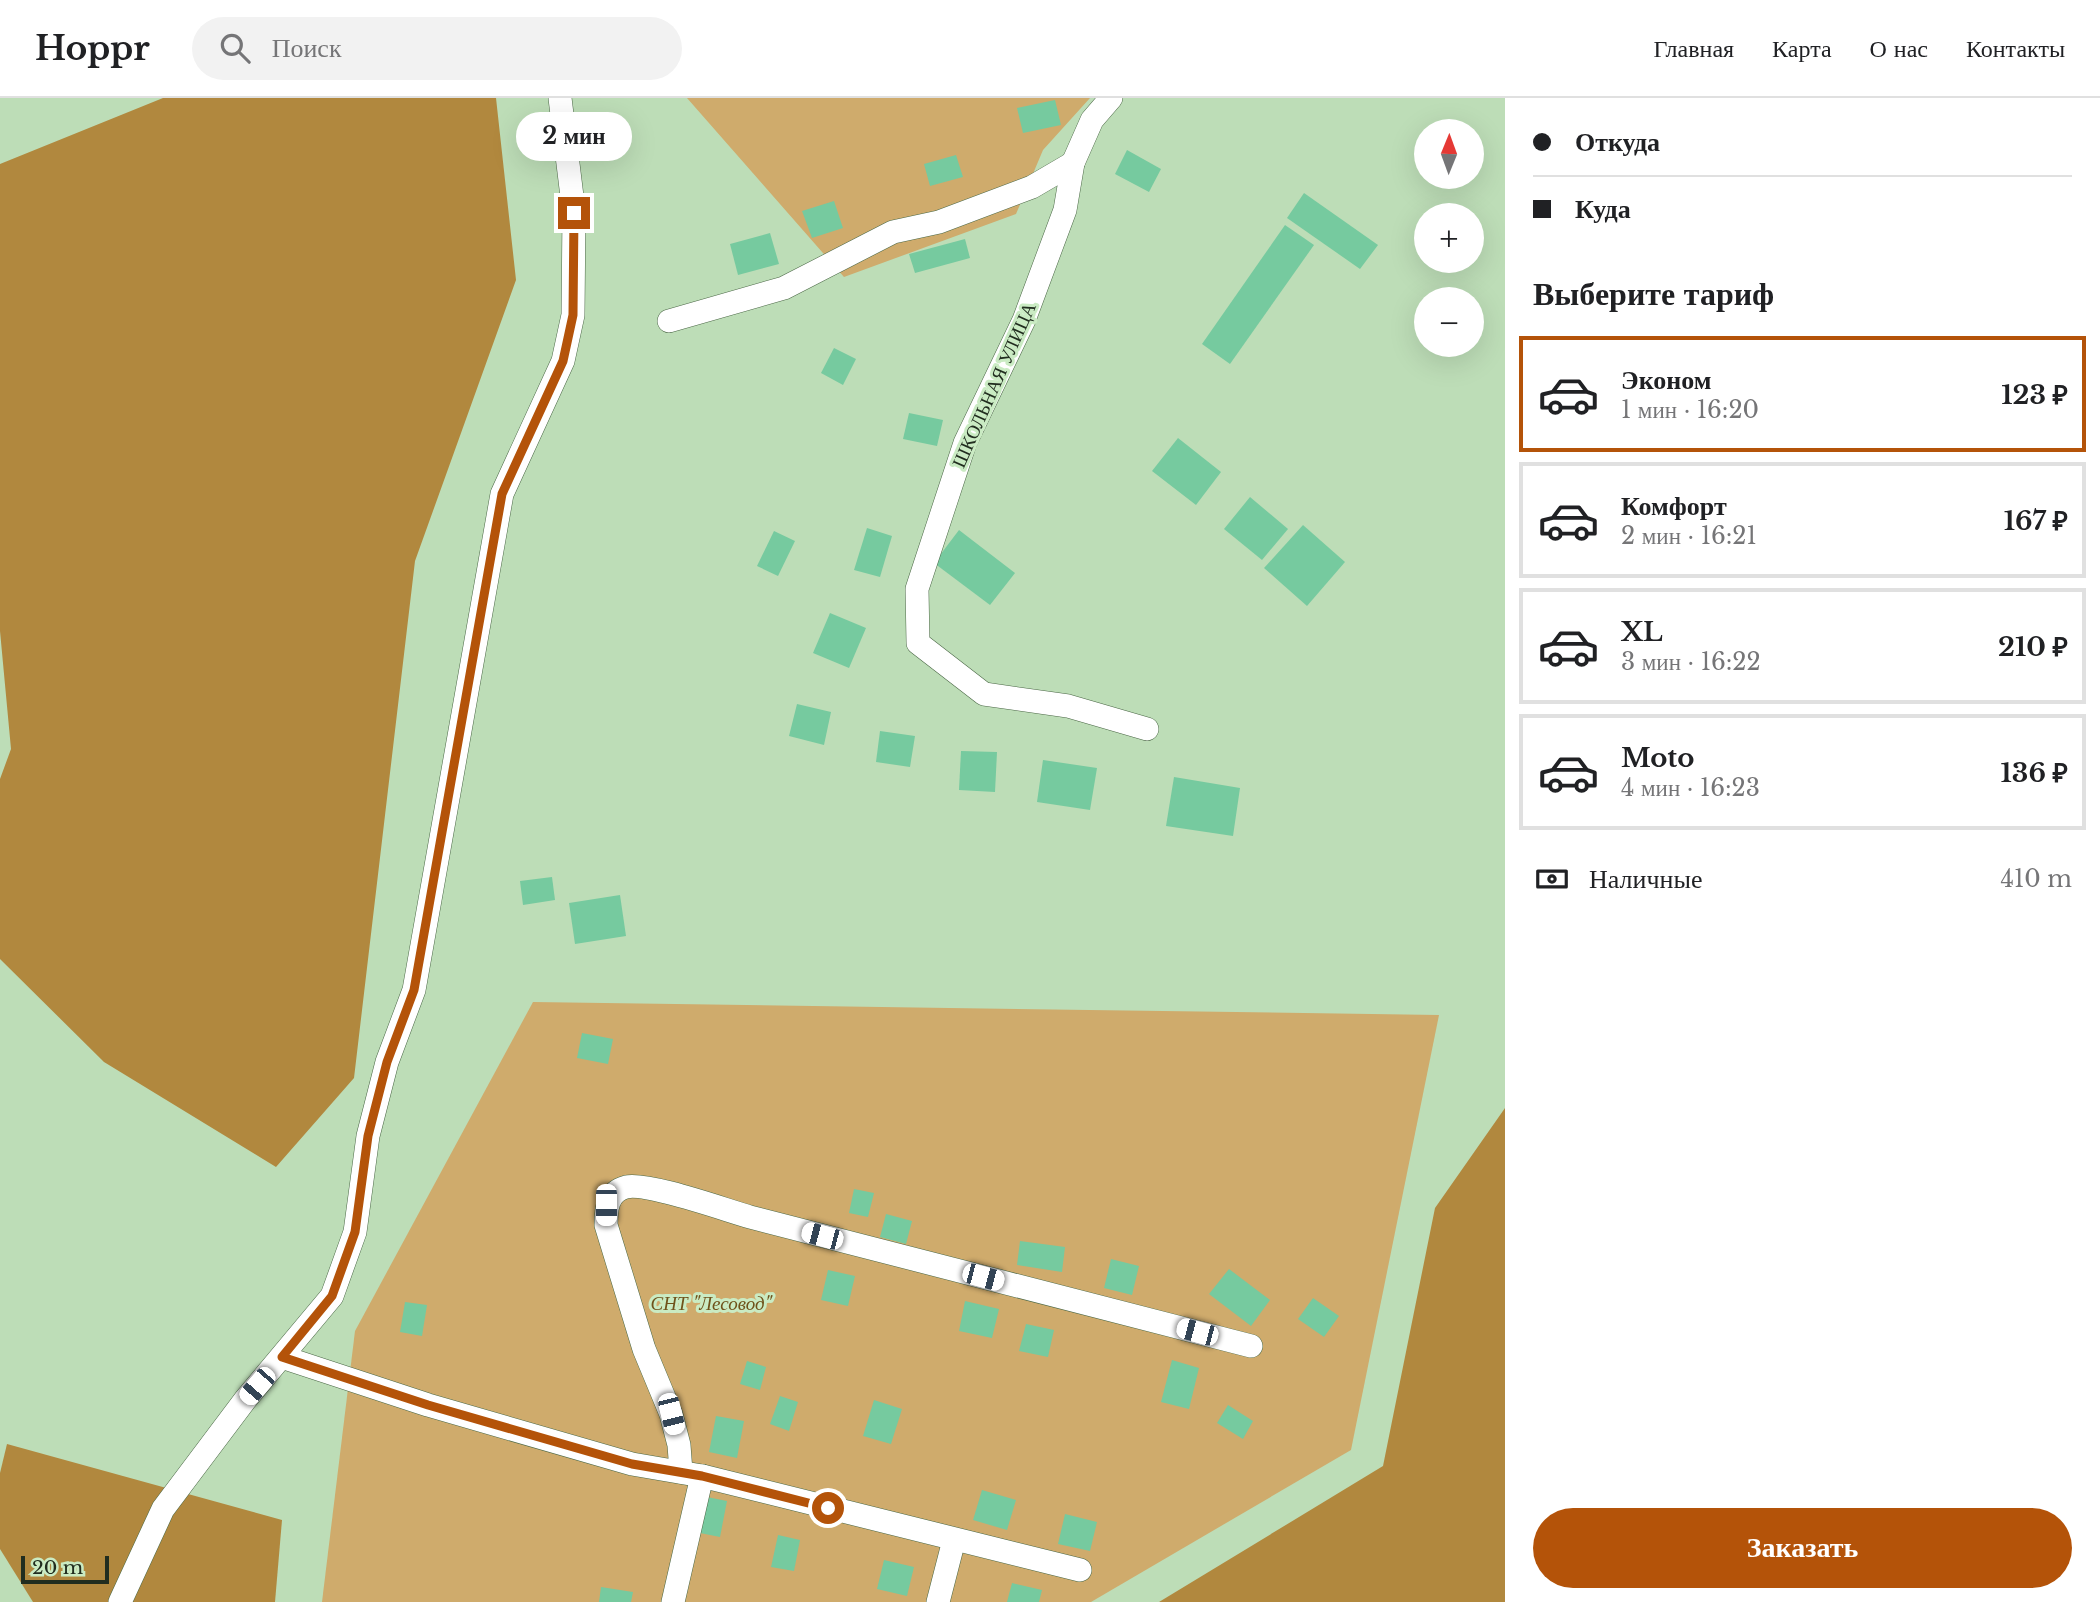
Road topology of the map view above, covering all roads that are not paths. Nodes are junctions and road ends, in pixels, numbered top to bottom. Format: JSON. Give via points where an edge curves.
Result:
{"nodes":[{"id":1,"x":560,"y":98,"type":"edge"},
{"id":2,"x":1111,"y":98,"type":"edge"},
{"id":3,"x":1073,"y":163,"type":"junction"},
{"id":4,"x":669,"y":321,"type":"dead end"},
{"id":5,"x":1147,"y":729,"type":"dead end"},
{"id":6,"x":1251,"y":1346,"type":"dead end"},
{"id":7,"x":282,"y":1357,"type":"junction"},
{"id":8,"x":691,"y":1474,"type":"junction"},
{"id":9,"x":954,"y":1540,"type":"junction"},
{"id":10,"x":1080,"y":1570,"type":"dead end"},
{"id":11,"x":120,"y":1602,"type":"edge"},
{"id":12,"x":673,"y":1602,"type":"edge"},
{"id":13,"x":938,"y":1602,"type":"edge"}],
"edges":[{"from":1,"to":7,"type":"street","via":[[574,213],[573,315],[563,361],[502,494],[414,990],[387,1062],[368,1136],[355,1232],[332,1296]]},
{"from":2,"to":3,"type":"street","name":"ШКОЛЬНАЯ УЛИЦА","via":[[1093,120]]},
{"from":3,"to":4,"type":"street","via":[[1032,187],[939,222],[893,232],[784,288]]},
{"from":3,"to":5,"type":"street","name":"ШКОЛЬНАЯ УЛИЦА","via":[[1065,209],[1024,320],[965,443],[917,589],[918,643],[984,694],[1068,706]]},
{"from":6,"to":8,"type":"street","via":[[653,1189],[626,1187],[606,1205],[606,1225],[643,1349]]},
{"from":7,"to":8,"type":"street","via":[[632,1464]]},
{"from":7,"to":11,"type":"street","via":[[163,1508]]},
{"from":8,"to":9,"type":"street"},
{"from":8,"to":12,"type":"street"},
{"from":9,"to":10,"type":"street"},
{"from":9,"to":13,"type":"street"}]}
